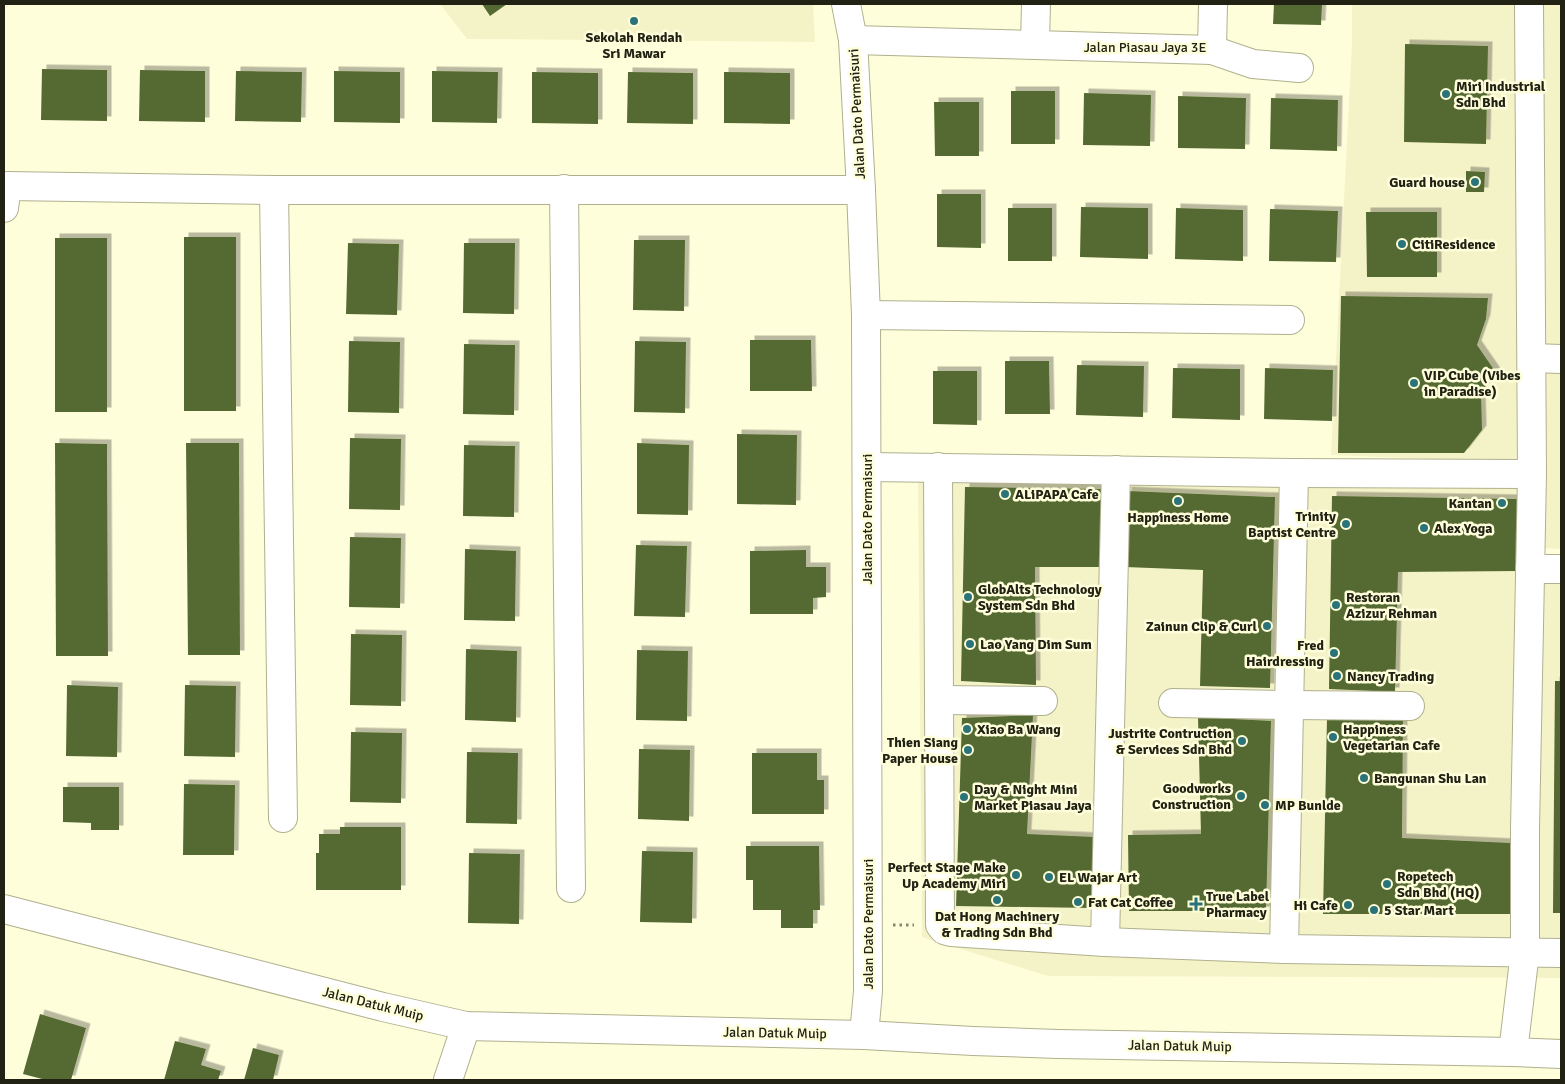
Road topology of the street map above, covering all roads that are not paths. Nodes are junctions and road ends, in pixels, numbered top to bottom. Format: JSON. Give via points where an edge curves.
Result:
{"nodes":[{"id":1,"x":846,"y":4,"type":"edge"},
{"id":2,"x":1036,"y":4,"type":"edge"},
{"id":3,"x":1213,"y":4,"type":"edge"},
{"id":4,"x":1529,"y":4,"type":"edge"},
{"id":5,"x":852,"y":40,"type":"junction"},
{"id":6,"x":1035,"y":45,"type":"junction"},
{"id":7,"x":1212,"y":50,"type":"junction"},
{"id":8,"x":1299,"y":68,"type":"dead end"},
{"id":9,"x":274,"y":190,"type":"junction"},
{"id":10,"x":564,"y":190,"type":"junction"},
{"id":11,"x":862,"y":190,"type":"junction"},
{"id":12,"x":5,"y":193,"type":"edge"},
{"id":13,"x":866,"y":314,"type":"junction"},
{"id":14,"x":1290,"y":320,"type":"dead end"},
{"id":15,"x":1532,"y":358,"type":"junction"},
{"id":16,"x":1561,"y":359,"type":"edge"},
{"id":17,"x":867,"y":467,"type":"junction"},
{"id":18,"x":938,"y":467,"type":"junction"},
{"id":19,"x":1116,"y":470,"type":"junction"},
{"id":20,"x":1294,"y":473,"type":"junction"},
{"id":21,"x":1532,"y":474,"type":"junction"},
{"id":22,"x":1530,"y":569,"type":"junction"},
{"id":23,"x":1561,"y":569,"type":"edge"},
{"id":24,"x":940,"y":700,"type":"junction"},
{"id":25,"x":1043,"y":701,"type":"dead end"},
{"id":26,"x":1173,"y":703,"type":"dead end"},
{"id":27,"x":1289,"y":706,"type":"junction"},
{"id":28,"x":1410,"y":706,"type":"dead end"},
{"id":29,"x":283,"y":818,"type":"dead end"},
{"id":30,"x":570,"y":888,"type":"dead end"},
{"id":31,"x":4,"y":909,"type":"edge"},
{"id":32,"x":1106,"y":942,"type":"junction"},
{"id":33,"x":1284,"y":949,"type":"junction"},
{"id":34,"x":1525,"y":952,"type":"junction"},
{"id":35,"x":1561,"y":953,"type":"edge"},
{"id":36,"x":466,"y":1026,"type":"junction"},
{"id":37,"x":864,"y":1035,"type":"junction"},
{"id":38,"x":1513,"y":1052,"type":"junction"},
{"id":39,"x":1561,"y":1054,"type":"edge"},
{"id":40,"x":448,"y":1080,"type":"edge"}],
"edges":[{"from":1,"to":5,"type":"street","name":"Jalan Dato Permaisuri"},
{"from":2,"to":6,"type":"street"},
{"from":3,"to":7,"type":"street","name":"Jalan Piasau Jaya 3E"},
{"from":4,"to":15,"type":"street"},
{"from":5,"to":6,"type":"street","name":"Jalan Piasau Jaya 3E"},
{"from":5,"to":11,"type":"street","name":"Jalan Dato Permaisuri"},
{"from":6,"to":7,"type":"street","name":"Jalan Piasau Jaya 3E"},
{"from":7,"to":8,"type":"street","via":[[1253,64]]},
{"from":9,"to":10,"type":"street"},
{"from":9,"to":12,"type":"street"},
{"from":9,"to":29,"type":"street"},
{"from":10,"to":11,"type":"street"},
{"from":10,"to":30,"type":"street"},
{"from":11,"to":13,"type":"street","name":"Jalan Dato Permaisuri"},
{"from":13,"to":14,"type":"street"},
{"from":13,"to":17,"type":"street","name":"Jalan Dato Permaisuri"},
{"from":15,"to":16,"type":"street"},
{"from":15,"to":21,"type":"street"},
{"from":17,"to":18,"type":"street"},
{"from":17,"to":37,"type":"street","name":"Jalan Dato Permaisuri","via":[[868,991]]},
{"from":18,"to":19,"type":"street"},
{"from":18,"to":24,"type":"street"},
{"from":19,"to":20,"type":"street"},
{"from":19,"to":32,"type":"street"},
{"from":20,"to":21,"type":"street"},
{"from":20,"to":27,"type":"street"},
{"from":21,"to":22,"type":"street"},
{"from":22,"to":23,"type":"street"},
{"from":22,"to":34,"type":"street"},
{"from":24,"to":25,"type":"street"},
{"from":24,"to":32,"type":"street","via":[[940,925],[951,932]]},
{"from":26,"to":27,"type":"street"},
{"from":27,"to":28,"type":"street"},
{"from":27,"to":33,"type":"street"},
{"from":31,"to":36,"type":"street","name":"Jalan Datuk Muip"},
{"from":32,"to":33,"type":"street"},
{"from":33,"to":34,"type":"street"},
{"from":34,"to":35,"type":"street"},
{"from":34,"to":38,"type":"street"},
{"from":36,"to":37,"type":"street","name":"Jalan Datuk Muip"},
{"from":36,"to":40,"type":"street"},
{"from":37,"to":38,"type":"street","name":"Jalan Datuk Muip","via":[[1058,1044]]},
{"from":38,"to":39,"type":"street","name":"Jalan Datuk Muip"}]}
